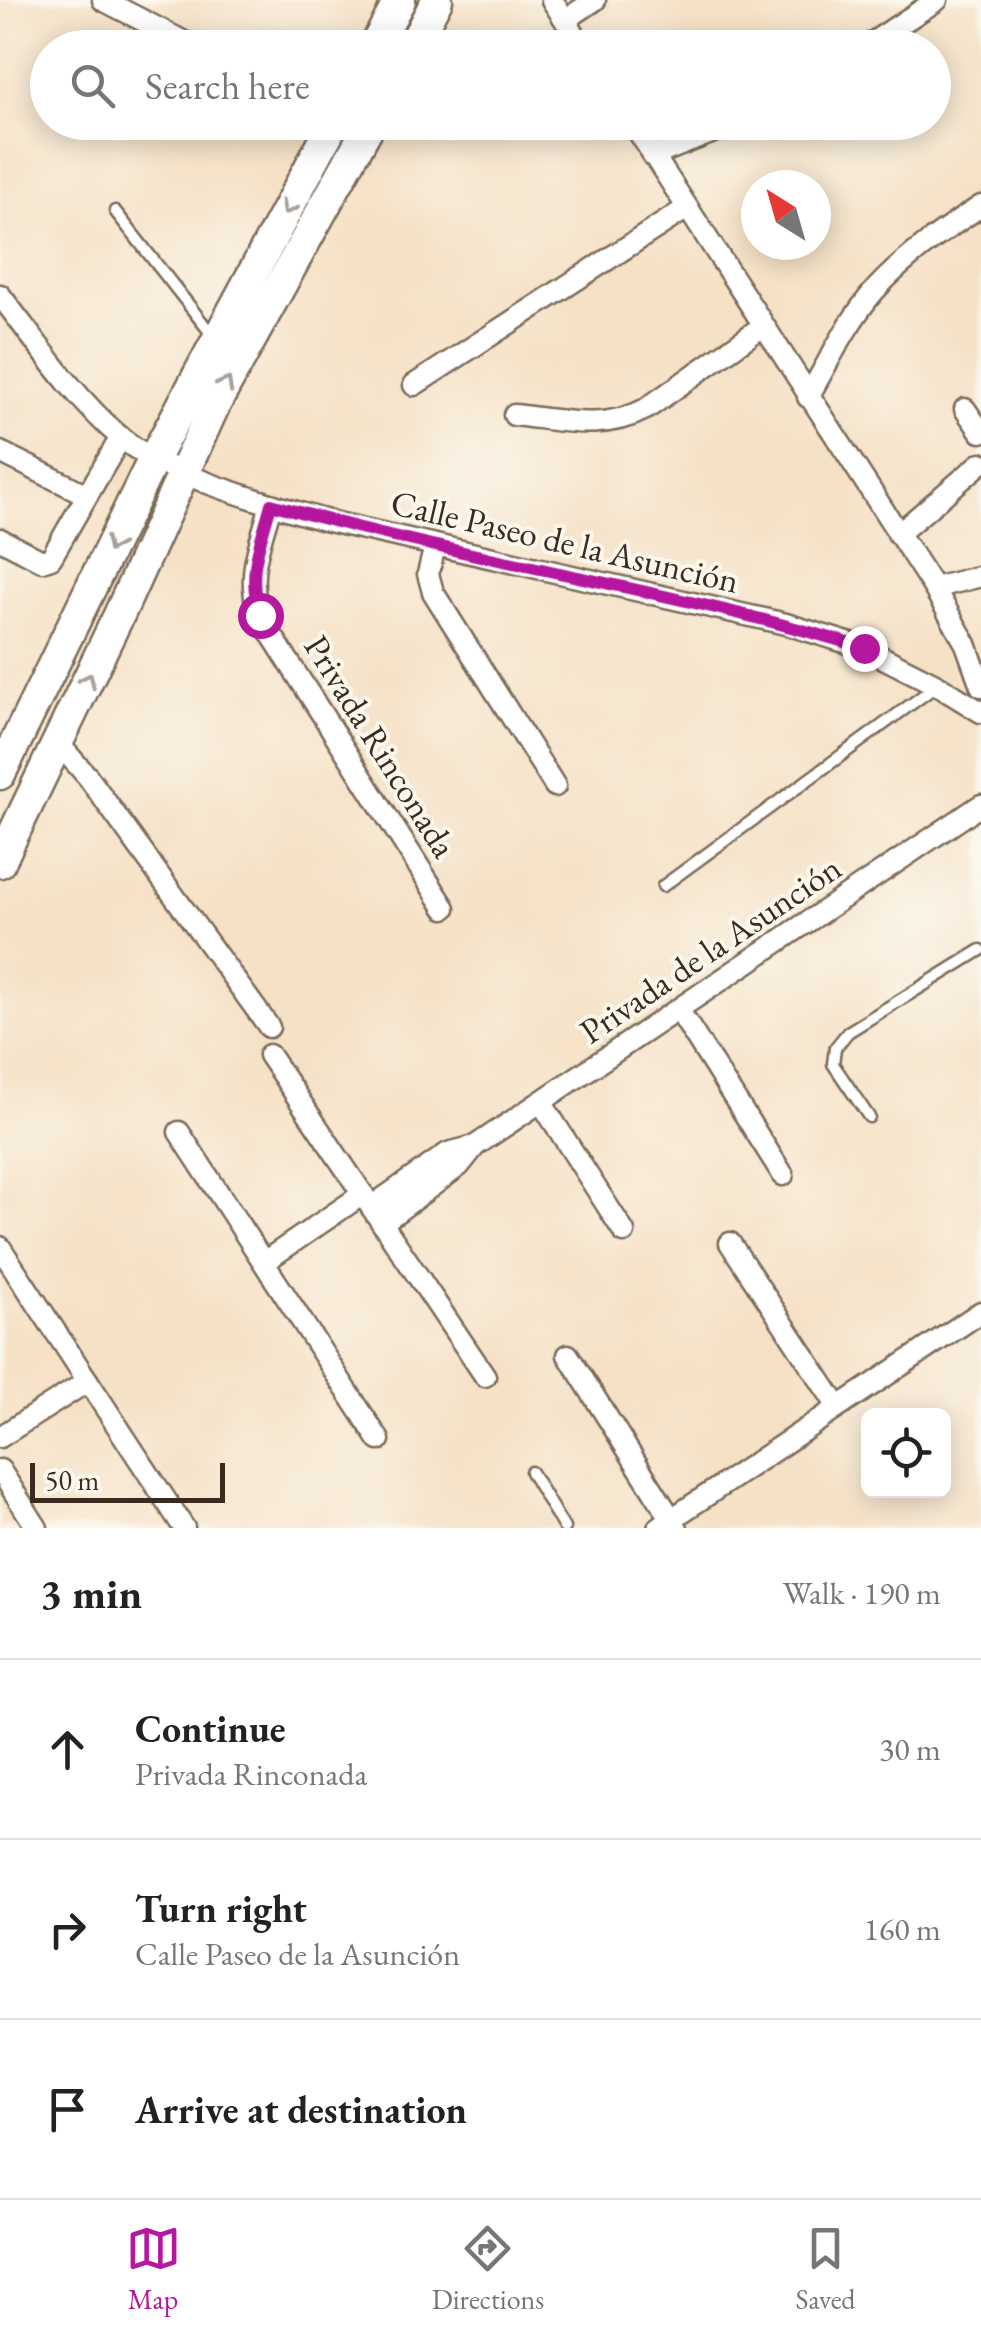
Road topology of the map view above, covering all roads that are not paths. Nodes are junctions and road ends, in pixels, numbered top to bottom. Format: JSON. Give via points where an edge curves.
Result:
{"nodes":[{"id":1,"x":103,"y":0,"type":"edge"},
{"id":2,"x":400,"y":0,"type":"edge"},
{"id":3,"x":438,"y":0,"type":"edge"},
{"id":4,"x":552,"y":0,"type":"edge"},
{"id":5,"x":594,"y":0,"type":"edge"},
{"id":6,"x":937,"y":0,"type":"edge"},
{"id":7,"x":564,"y":20,"type":"junction"},
{"id":8,"x":161,"y":30,"type":"edge"},
{"id":9,"x":384,"y":30,"type":"edge"},
{"id":10,"x":422,"y":30,"type":"edge"},
{"id":11,"x":571,"y":30,"type":"edge"},
{"id":12,"x":891,"y":30,"type":"edge"},
{"id":13,"x":324,"y":140,"type":"edge"},
{"id":14,"x":360,"y":140,"type":"edge"},
{"id":15,"x":643,"y":140,"type":"edge"},
{"id":16,"x":693,"y":140,"type":"edge"},
{"id":17,"x":653,"y":156,"type":"junction"},
{"id":18,"x":981,"y":206,"type":"edge"},
{"id":19,"x":687,"y":208,"type":"junction"},
{"id":20,"x":115,"y":211,"type":"dead end"},
{"id":21,"x":0,"y":295,"type":"edge"},
{"id":22,"x":763,"y":326,"type":"junction"},
{"id":23,"x":217,"y":341,"type":"junction"},
{"id":24,"x":414,"y":385,"type":"dead end"},
{"id":25,"x":808,"y":397,"type":"junction"},
{"id":26,"x":966,"y":410,"type":"dead end"},
{"id":27,"x":514,"y":415,"type":"dead end"},
{"id":28,"x":981,"y":432,"type":"edge"},
{"id":29,"x":121,"y":438,"type":"junction"},
{"id":30,"x":0,"y":452,"type":"edge"},
{"id":31,"x":154,"y":458,"type":"junction"},
{"id":32,"x":981,"y":463,"type":"edge"},
{"id":33,"x":183,"y":471,"type":"junction"},
{"id":34,"x":87,"y":495,"type":"junction"},
{"id":35,"x":271,"y":504,"type":"junction"},
{"id":36,"x":898,"y":534,"type":"junction"},
{"id":37,"x":0,"y":539,"type":"edge"},
{"id":38,"x":434,"y":546,"type":"junction"},
{"id":39,"x":981,"y":576,"type":"edge"},
{"id":40,"x":934,"y":588,"type":"junction"},
{"id":41,"x":938,"y":685,"type":"junction"},
{"id":42,"x":981,"y":686,"type":"edge"},
{"id":43,"x":981,"y":712,"type":"edge"},
{"id":44,"x":58,"y":743,"type":"junction"},
{"id":45,"x":0,"y":774,"type":"edge"},
{"id":46,"x":555,"y":786,"type":"dead end"},
{"id":47,"x":981,"y":805,"type":"edge"},
{"id":48,"x":0,"y":862,"type":"edge"},
{"id":49,"x":663,"y":886,"type":"dead end"},
{"id":50,"x":444,"y":908,"type":"dead end"},
{"id":51,"x":981,"y":950,"type":"edge"},
{"id":52,"x":678,"y":1009,"type":"junction"},
{"id":53,"x":269,"y":1026,"type":"dead end"},
{"id":54,"x":268,"y":1056,"type":"dead end"},
{"id":55,"x":540,"y":1102,"type":"junction"},
{"id":56,"x":869,"y":1117,"type":"dead end"},
{"id":57,"x":179,"y":1132,"type":"dead end"},
{"id":58,"x":782,"y":1176,"type":"dead end"},
{"id":59,"x":372,"y":1208,"type":"junction"},
{"id":60,"x":624,"y":1232,"type":"dead end"},
{"id":61,"x":730,"y":1243,"type":"dead end"},
{"id":62,"x":0,"y":1247,"type":"edge"},
{"id":63,"x":264,"y":1262,"type":"junction"},
{"id":64,"x":981,"y":1312,"type":"edge"},
{"id":65,"x":568,"y":1355,"type":"dead end"},
{"id":66,"x":485,"y":1376,"type":"dead end"},
{"id":67,"x":88,"y":1381,"type":"junction"},
{"id":68,"x":838,"y":1407,"type":"junction"},
{"id":69,"x":0,"y":1438,"type":"edge"},
{"id":70,"x":379,"y":1440,"type":"dead end"},
{"id":71,"x":0,"y":1470,"type":"edge"},
{"id":72,"x":530,"y":1472,"type":"dead end"},
{"id":73,"x":669,"y":1525,"type":"edge"},
{"id":74,"x":37,"y":1528,"type":"edge"},
{"id":75,"x":184,"y":1528,"type":"edge"},
{"id":76,"x":564,"y":1528,"type":"edge"}],
"edges":[{"from":1,"to":8,"type":"street"},
{"from":2,"to":9,"type":"main road"},
{"from":3,"to":10,"type":"main road"},
{"from":4,"to":7,"type":"street"},
{"from":5,"to":7,"type":"street"},
{"from":6,"to":12,"type":"street"},
{"from":7,"to":11,"type":"street"},
{"from":13,"to":23,"type":"main road","one_way":true},
{"from":33,"to":14,"type":"main road","one_way":true},
{"from":15,"to":17,"type":"street"},
{"from":16,"to":17,"type":"street"},
{"from":17,"to":19,"type":"street"},
{"from":18,"to":25,"type":"street","via":[[874,291]]},
{"from":19,"to":22,"type":"street"},
{"from":19,"to":24,"type":"street"},
{"from":20,"to":23,"type":"lane"},
{"from":21,"to":29,"type":"street"},
{"from":22,"to":25,"type":"street"},
{"from":22,"to":27,"type":"street","via":[[626,420],[604,425]]},
{"from":23,"to":31,"type":"main road"},
{"from":25,"to":36,"type":"street"},
{"from":26,"to":28,"type":"street"},
{"from":29,"to":31,"type":"street"},
{"from":29,"to":34,"type":"street"},
{"from":30,"to":34,"type":"street"},
{"from":31,"to":33,"type":"street"},
{"from":31,"to":45,"type":"main road","one_way":true},
{"from":32,"to":36,"type":"street"},
{"from":33,"to":35,"type":"street","name":"Calle Paseo de la Asunción"},
{"from":44,"to":33,"type":"main road","one_way":true},
{"from":34,"to":37,"type":"street","via":[[47,561]]},
{"from":35,"to":38,"type":"street","name":"Calle Paseo de la Asunción"},
{"from":35,"to":50,"type":"street","name":"Privada Rinconada","via":[[254,566],[260,615]]},
{"from":36,"to":40,"type":"street"},
{"from":38,"to":41,"type":"street","name":"Calle Paseo de la Asunción","via":[[786,624],[864,648]]},
{"from":38,"to":46,"type":"street","via":[[428,574],[433,592]]},
{"from":39,"to":40,"type":"street"},
{"from":40,"to":42,"type":"street"},
{"from":41,"to":43,"type":"street","name":"Calle Paseo de la Asunción"},
{"from":41,"to":49,"type":"lane"},
{"from":44,"to":48,"type":"main road"},
{"from":44,"to":53,"type":"street"},
{"from":47,"to":52,"type":"street","name":"Privada de la Asunción"},
{"from":51,"to":56,"type":"lane","via":[[848,1032],[835,1048],[833,1064]]},
{"from":52,"to":55,"type":"street","name":"Privada de la Asunción"},
{"from":52,"to":58,"type":"street"},
{"from":54,"to":59,"type":"street"},
{"from":55,"to":59,"type":"street","name":"Privada de la Asunción","via":[[475,1146],[459,1166]]},
{"from":55,"to":60,"type":"street"},
{"from":57,"to":63,"type":"street"},
{"from":59,"to":63,"type":"street","name":"Privada de la Asunción"},
{"from":59,"to":66,"type":"street"},
{"from":61,"to":68,"type":"street"},
{"from":62,"to":67,"type":"street"},
{"from":63,"to":70,"type":"street"},
{"from":64,"to":68,"type":"street"},
{"from":65,"to":73,"type":"street"},
{"from":67,"to":69,"type":"street"},
{"from":67,"to":75,"type":"street"},
{"from":68,"to":73,"type":"street"},
{"from":71,"to":74,"type":"street"},
{"from":72,"to":76,"type":"lane"}]}
